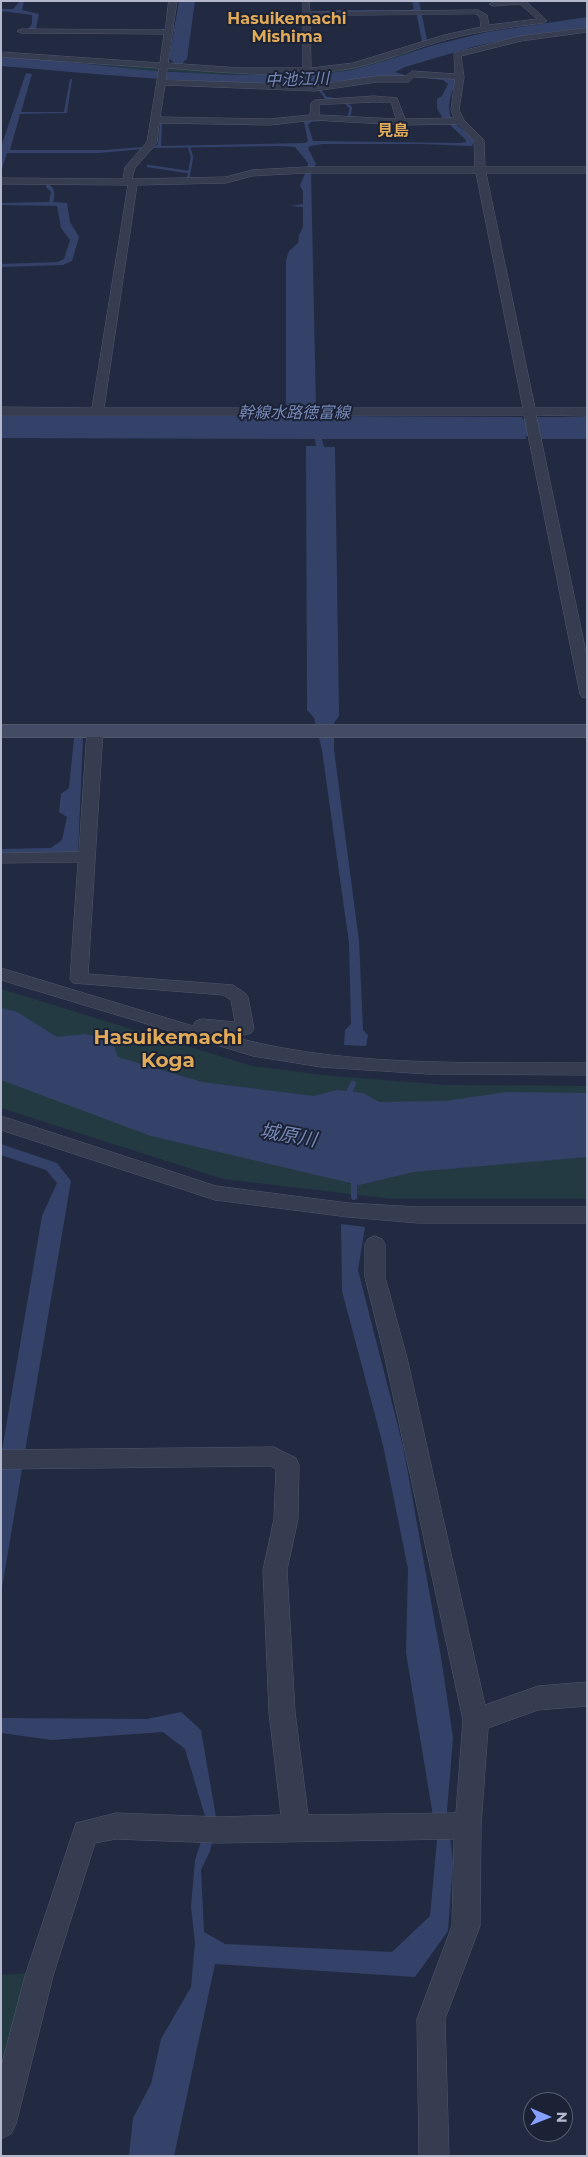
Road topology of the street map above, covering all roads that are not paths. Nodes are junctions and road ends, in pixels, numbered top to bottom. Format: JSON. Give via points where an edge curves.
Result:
{"nodes":[{"id":1,"x":173,"y":1,"type":"edge"},
{"id":2,"x":306,"y":1,"type":"edge"},
{"id":3,"x":518,"y":2,"type":"edge"},
{"id":4,"x":491,"y":3,"type":"edge"},
{"id":5,"x":478,"y":12,"type":"junction"},
{"id":6,"x":306,"y":14,"type":"junction"},
{"id":7,"x":488,"y":28,"type":"junction"},
{"id":8,"x":587,"y":30,"type":"edge"},
{"id":9,"x":21,"y":32,"type":"dead end"},
{"id":10,"x":169,"y":32,"type":"junction"},
{"id":11,"x":1,"y":54,"type":"edge"},
{"id":12,"x":163,"y":67,"type":"junction"},
{"id":13,"x":307,"y":71,"type":"junction"},
{"id":14,"x":460,"y":77,"type":"junction"},
{"id":15,"x":161,"y":82,"type":"junction"},
{"id":16,"x":314,"y":117,"type":"junction"},
{"id":17,"x":155,"y":120,"type":"junction"},
{"id":18,"x":454,"y":121,"type":"junction"},
{"id":19,"x":402,"y":122,"type":"junction"},
{"id":20,"x":480,"y":169,"type":"junction"},
{"id":21,"x":587,"y":170,"type":"edge"},
{"id":22,"x":1,"y":181,"type":"edge"},
{"id":23,"x":130,"y":182,"type":"junction"},
{"id":24,"x":98,"y":410,"type":"junction"},
{"id":25,"x":1,"y":411,"type":"edge"},
{"id":26,"x":301,"y":412,"type":"joint"},
{"id":27,"x":587,"y":412,"type":"edge"},
{"id":28,"x":529,"y":414,"type":"junction"},
{"id":29,"x":587,"y":694,"type":"edge"},
{"id":30,"x":95,"y":730,"type":"junction"},
{"id":31,"x":582,"y":730,"type":"edge"},
{"id":32,"x":1,"y":731,"type":"edge"},
{"id":33,"x":87,"y":857,"type":"junction"},
{"id":34,"x":1,"y":858,"type":"edge"},
{"id":35,"x":1,"y":974,"type":"edge"},
{"id":36,"x":152,"y":1020,"type":"junction"},
{"id":37,"x":587,"y":1069,"type":"edge"},
{"id":38,"x":1,"y":1123,"type":"edge"},
{"id":39,"x":587,"y":1215,"type":"edge"},
{"id":40,"x":375,"y":1244,"type":"dead end"},
{"id":41,"x":30,"y":1459,"type":"joint"},
{"id":42,"x":1,"y":1460,"type":"edge"},
{"id":43,"x":587,"y":1694,"type":"edge"},
{"id":44,"x":476,"y":1720,"type":"junction"},
{"id":45,"x":461,"y":1826,"type":"junction"},
{"id":46,"x":296,"y":1828,"type":"junction"},
{"id":47,"x":1,"y":2124,"type":"edge"},
{"id":48,"x":434,"y":2156,"type":"edge"}],
"edges":[{"from":1,"to":10,"type":"street"},
{"from":2,"to":6,"type":"street"},
{"from":3,"to":4,"type":"street"},
{"from":3,"to":7,"type":"street","via":[[543,21]]},
{"from":4,"to":5,"type":"street","via":[[494,10]]},
{"from":5,"to":6,"type":"street"},
{"from":5,"to":7,"type":"street"},
{"from":6,"to":13,"type":"street"},
{"from":7,"to":13,"type":"street","via":[[354,65]]},
{"from":8,"to":14,"type":"street","via":[[524,38],[457,55]]},
{"from":9,"to":10,"type":"street"},
{"from":10,"to":12,"type":"street"},
{"from":11,"to":12,"type":"street"},
{"from":12,"to":13,"type":"street"},
{"from":12,"to":15,"type":"street"},
{"from":14,"to":15,"type":"street","via":[[412,74],[408,79],[377,79],[315,88]]},
{"from":14,"to":18,"type":"street"},
{"from":15,"to":17,"type":"street"},
{"from":16,"to":17,"type":"street","via":[[270,122]]},
{"from":16,"to":19,"type":"street"},
{"from":16,"to":19,"type":"street","via":[[315,103],[394,100]]},
{"from":17,"to":23,"type":"street","via":[[152,143],[130,167]]},
{"from":18,"to":19,"type":"street"},
{"from":18,"to":20,"type":"street","via":[[478,137]]},
{"from":20,"to":21,"type":"street"},
{"from":20,"to":23,"type":"street","via":[[309,170],[252,173],[226,180]]},
{"from":20,"to":28,"type":"street"},
{"from":22,"to":23,"type":"street"},
{"from":23,"to":24,"type":"street"},
{"from":24,"to":25,"type":"street"},
{"from":24,"to":26,"type":"street"},
{"from":26,"to":28,"type":"street"},
{"from":27,"to":28,"type":"street"},
{"from":28,"to":29,"type":"street"},
{"from":30,"to":31,"type":"street"},
{"from":30,"to":32,"type":"street"},
{"from":30,"to":33,"type":"street"},
{"from":33,"to":34,"type":"street"},
{"from":33,"to":36,"type":"street","via":[[79,979],[227,989],[239,997],[246,1029],[209,1027],[176,1019]]},
{"from":35,"to":36,"type":"street"},
{"from":36,"to":37,"type":"street","via":[[253,1050],[321,1061],[428,1068]]},
{"from":38,"to":39,"type":"street","via":[[215,1193],[348,1210],[418,1215]]},
{"from":40,"to":44,"type":"street","via":[[375,1276]]},
{"from":41,"to":42,"type":"street"},
{"from":41,"to":46,"type":"street","via":[[274,1456],[288,1466],[286,1519],[275,1570],[282,1712]]},
{"from":43,"to":44,"type":"street","via":[[538,1698]]},
{"from":44,"to":45,"type":"street"},
{"from":45,"to":46,"type":"street"},
{"from":45,"to":48,"type":"street","via":[[466,1926],[431,2019]]},
{"from":46,"to":47,"type":"street","via":[[116,1826],[85,1832],[39,1976]]}]}
